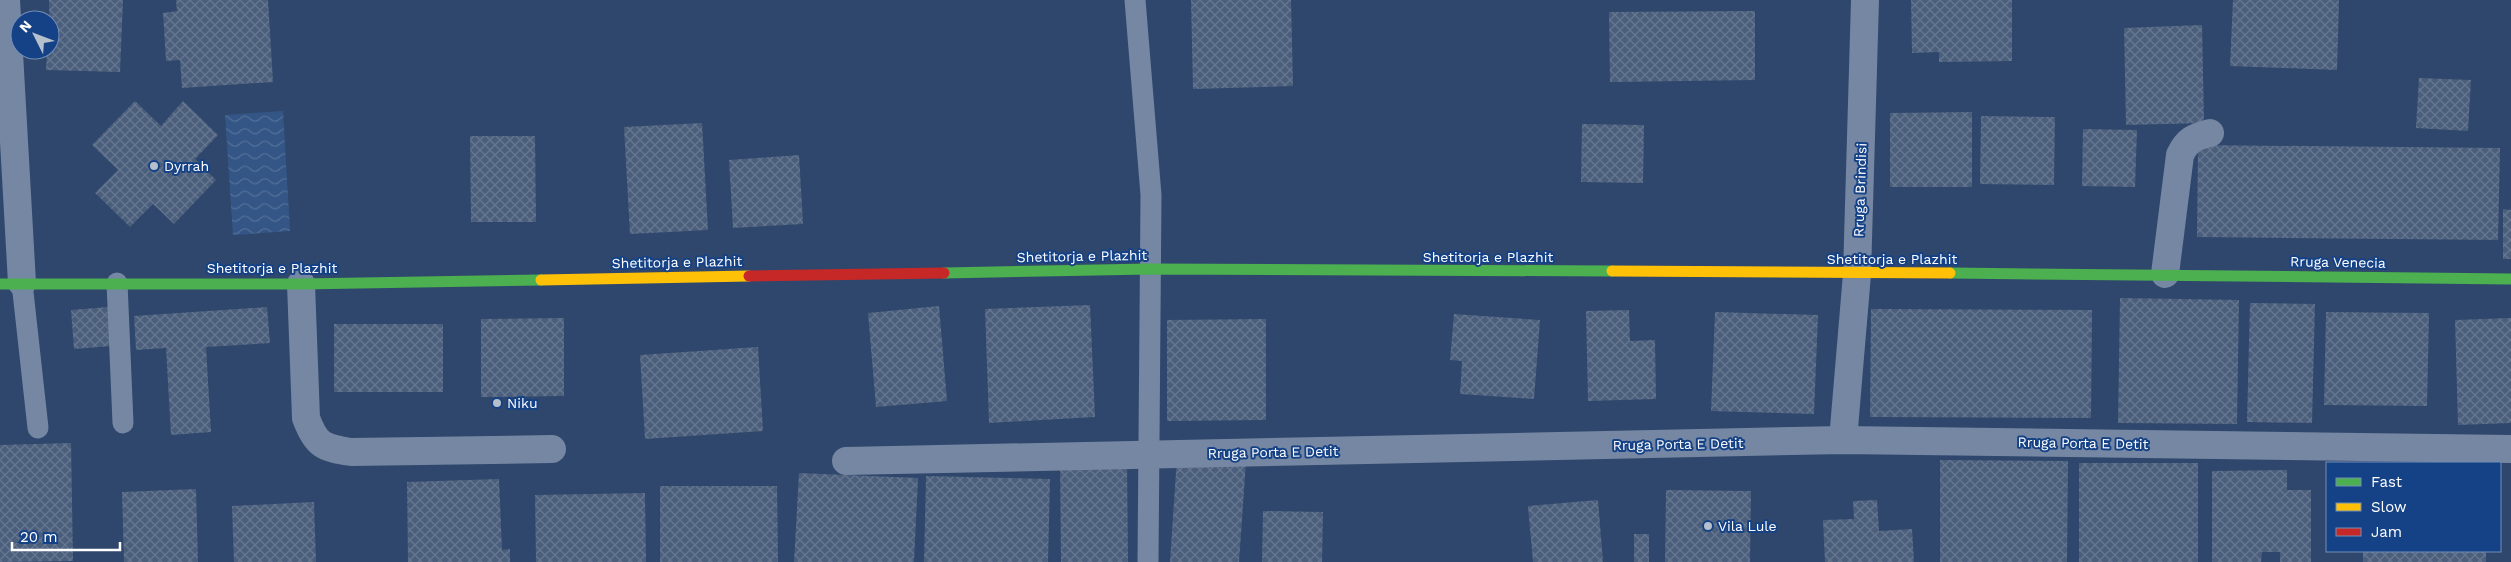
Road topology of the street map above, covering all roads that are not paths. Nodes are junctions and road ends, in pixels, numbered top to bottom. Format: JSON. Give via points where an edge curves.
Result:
{"nodes":[{"id":1,"x":6,"y":0,"type":"edge"},
{"id":2,"x":1135,"y":0,"type":"edge"},
{"id":3,"x":1865,"y":0,"type":"edge"},
{"id":4,"x":2210,"y":133,"type":"dead end"},
{"id":5,"x":1150,"y":269,"type":"junction"},
{"id":6,"x":1857,"y":274,"type":"junction"},
{"id":7,"x":2165,"y":274,"type":"junction"},
{"id":8,"x":2511,"y":279,"type":"edge"},
{"id":9,"x":117,"y":283,"type":"junction"},
{"id":10,"x":11,"y":284,"type":"edge"},
{"id":11,"x":301,"y":284,"type":"junction"},
{"id":12,"x":123,"y":423,"type":"dead end"},
{"id":13,"x":38,"y":428,"type":"dead end"},
{"id":14,"x":1843,"y":440,"type":"junction"},
{"id":15,"x":552,"y":449,"type":"dead end"},
{"id":16,"x":2511,"y":449,"type":"edge"},
{"id":17,"x":1148,"y":455,"type":"junction"},
{"id":18,"x":846,"y":461,"type":"dead end"},
{"id":19,"x":1148,"y":562,"type":"edge"}],
"edges":[{"from":1,"to":10,"type":"street"},
{"from":2,"to":5,"type":"lane","via":[[1150,195]]},
{"from":3,"to":6,"type":"street","name":"Rruga Brindisi"},
{"from":4,"to":7,"type":"street","via":[[2194,137],[2185,144],[2180,155]]},
{"from":5,"to":6,"type":"street","name":"Shetitorja e Plazhit"},
{"from":5,"to":11,"type":"street","name":"Shetitorja e Plazhit"},
{"from":5,"to":17,"type":"lane"},
{"from":6,"to":7,"type":"street","name":"Shetitorja e Plazhit"},
{"from":6,"to":14,"type":"street","name":"Rruga Brindisi"},
{"from":7,"to":8,"type":"street","name":"Rruga Venecia"},
{"from":9,"to":10,"type":"street","name":"Shetitorja e Plazhit"},
{"from":9,"to":11,"type":"street","name":"Shetitorja e Plazhit"},
{"from":9,"to":12,"type":"lane"},
{"from":10,"to":13,"type":"lane"},
{"from":11,"to":15,"type":"street","via":[[306,418],[313,437],[328,449],[351,452]]},
{"from":14,"to":16,"type":"street","name":"Rruga Porta E Detit"},
{"from":14,"to":17,"type":"street","name":"Rruga Porta E Detit"},
{"from":17,"to":18,"type":"street","name":"Rruga Porta E Detit"},
{"from":17,"to":19,"type":"lane"}]}
